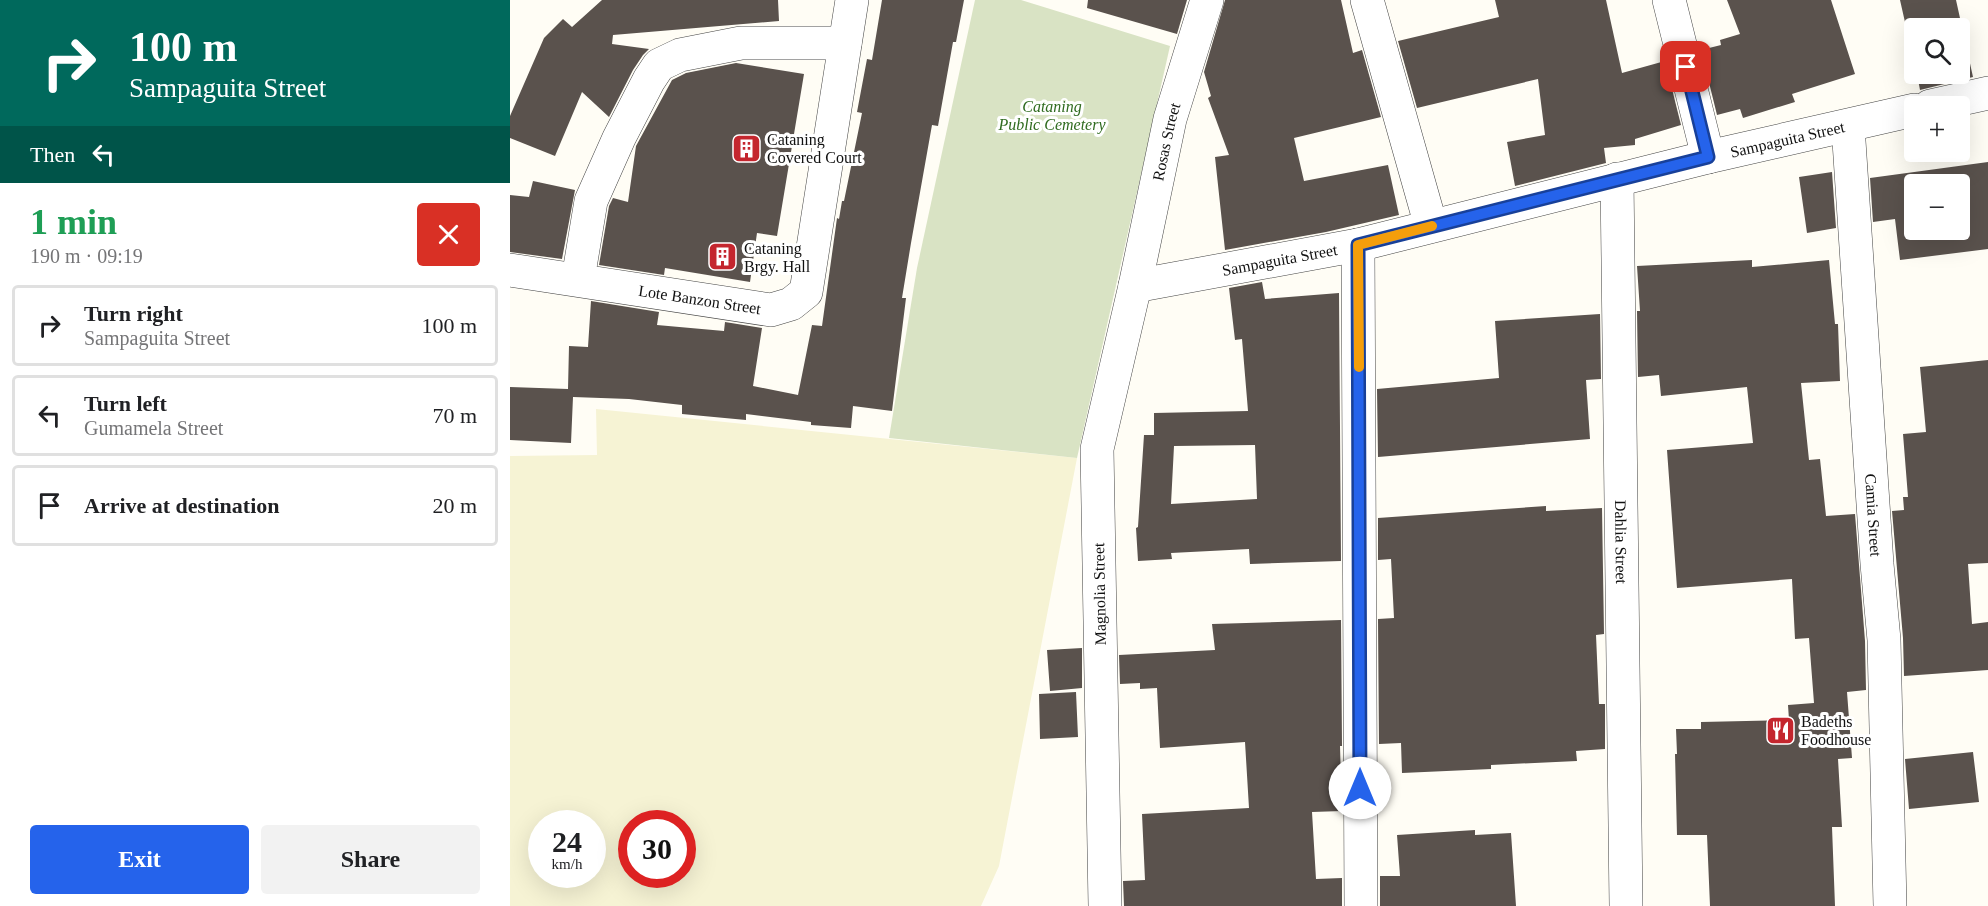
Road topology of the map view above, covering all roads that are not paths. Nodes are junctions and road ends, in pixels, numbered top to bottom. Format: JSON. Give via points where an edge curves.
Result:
{"nodes":[{"id":1,"x":852,"y":0,"type":"edge"},
{"id":2,"x":1207,"y":0,"type":"edge"},
{"id":3,"x":1367,"y":0,"type":"edge"},
{"id":4,"x":1669,"y":0,"type":"edge"},
{"id":5,"x":845,"y":43,"type":"junction"},
{"id":6,"x":1988,"y":93,"type":"edge"},
{"id":7,"x":1970,"y":97,"type":"edge"},
{"id":8,"x":1904,"y":112,"type":"edge"},
{"id":9,"x":1848,"y":126,"type":"junction"},
{"id":10,"x":1708,"y":157,"type":"junction"},
{"id":11,"x":1617,"y":179,"type":"junction"},
{"id":12,"x":1431,"y":226,"type":"junction"},
{"id":13,"x":1358,"y":245,"type":"junction"},
{"id":14,"x":510,"y":270,"type":"edge"},
{"id":15,"x":578,"y":279,"type":"junction"},
{"id":16,"x":1135,"y":286,"type":"junction"},
{"id":17,"x":1105,"y":906,"type":"edge"},
{"id":18,"x":1361,"y":906,"type":"edge"},
{"id":19,"x":1626,"y":906,"type":"edge"},
{"id":20,"x":1890,"y":906,"type":"edge"}],
"edges":[{"from":1,"to":5,"type":"street","name":"Lote Banzon Street"},
{"from":2,"to":16,"type":"street","name":"Rosas Street","via":[[1170,119]]},
{"from":3,"to":12,"type":"street"},
{"from":4,"to":10,"type":"street"},
{"from":5,"to":15,"type":"street","via":[[741,43],[680,55],[659,65],[618,138],[591,201]]},
{"from":5,"to":15,"type":"street","name":"Lote Banzon Street","via":[[806,292],[791,304],[771,310]]},
{"from":6,"to":7,"type":"street"},
{"from":8,"to":9,"type":"street","name":"Sampaguita Street"},
{"from":9,"to":10,"type":"street","name":"Sampaguita Street"},
{"from":9,"to":20,"type":"street","name":"Camia Street","via":[[1884,640]]},
{"from":10,"to":11,"type":"street","name":"Sampaguita Street"},
{"from":11,"to":12,"type":"street","name":"Sampaguita Street"},
{"from":11,"to":19,"type":"street","name":"Dahlia Street"},
{"from":12,"to":13,"type":"street","name":"Sampaguita Street"},
{"from":13,"to":16,"type":"street","name":"Sampaguita Street"},
{"from":13,"to":18,"type":"street"},
{"from":14,"to":15,"type":"street","name":"Lote Banzon Street"},
{"from":16,"to":17,"type":"street","name":"Magnolia Street","via":[[1096,449]]}]}
